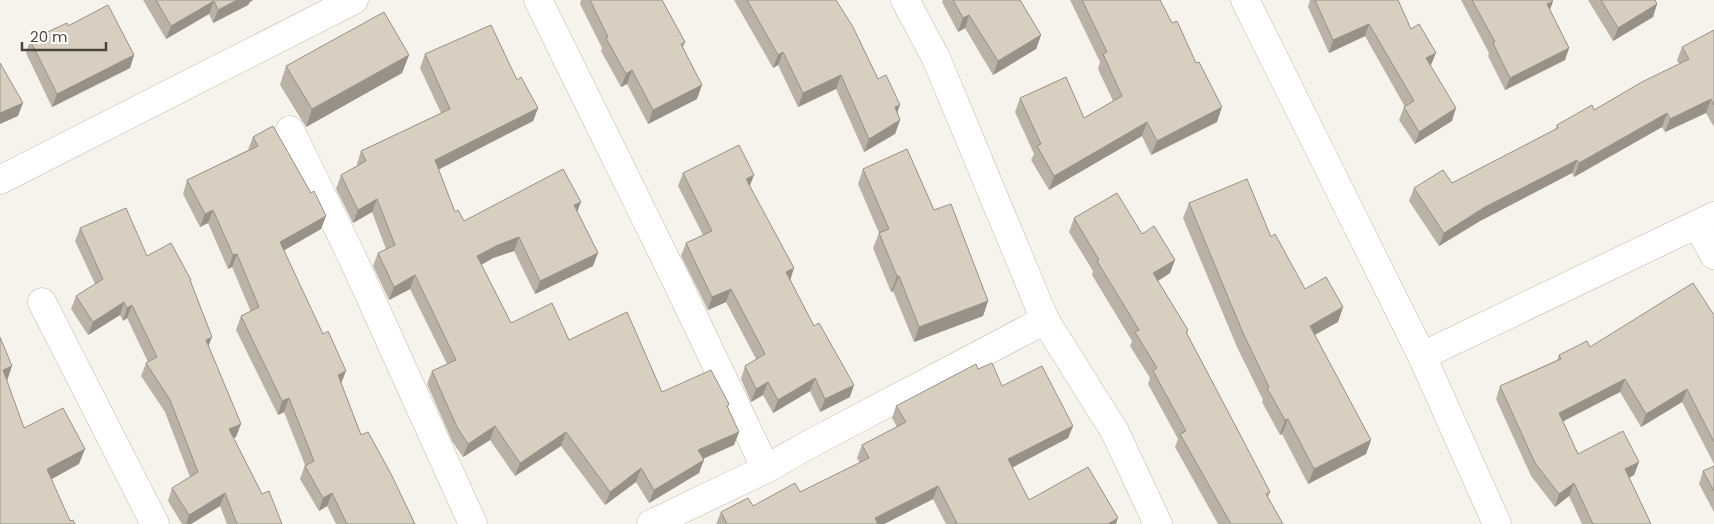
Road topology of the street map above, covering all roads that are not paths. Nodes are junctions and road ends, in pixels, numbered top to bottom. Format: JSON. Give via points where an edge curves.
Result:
{"nodes":[{"id":1,"x":354,"y":0,"type":"edge"},
{"id":2,"x":538,"y":0,"type":"edge"},
{"id":3,"x":905,"y":0,"type":"edge"},
{"id":4,"x":1245,"y":0,"type":"edge"},
{"id":5,"x":290,"y":130,"type":"dead end"},
{"id":6,"x":0,"y":180,"type":"edge"},
{"id":7,"x":1706,"y":220,"type":"edge"},
{"id":8,"x":1714,"y":255,"type":"edge"},
{"id":9,"x":42,"y":302,"type":"dead end"},
{"id":10,"x":1045,"y":320,"type":"junction"},
{"id":11,"x":1422,"y":356,"type":"junction"},
{"id":12,"x":766,"y":469,"type":"junction"},
{"id":13,"x":156,"y":524,"type":"edge"},
{"id":14,"x":473,"y":524,"type":"edge"},
{"id":15,"x":651,"y":524,"type":"edge"},
{"id":16,"x":1158,"y":524,"type":"edge"},
{"id":17,"x":1497,"y":524,"type":"edge"}],
"edges":[{"from":1,"to":6,"type":"street"},
{"from":2,"to":12,"type":"street"},
{"from":3,"to":10,"type":"street","via":[[936,58]]},
{"from":4,"to":11,"type":"street"},
{"from":5,"to":14,"type":"street","via":[[352,257]]},
{"from":7,"to":8,"type":"street"},
{"from":7,"to":11,"type":"street"},
{"from":9,"to":13,"type":"street"},
{"from":10,"to":12,"type":"street"},
{"from":10,"to":16,"type":"street","via":[[1115,432]]},
{"from":11,"to":17,"type":"street"},
{"from":12,"to":15,"type":"street"}]}
